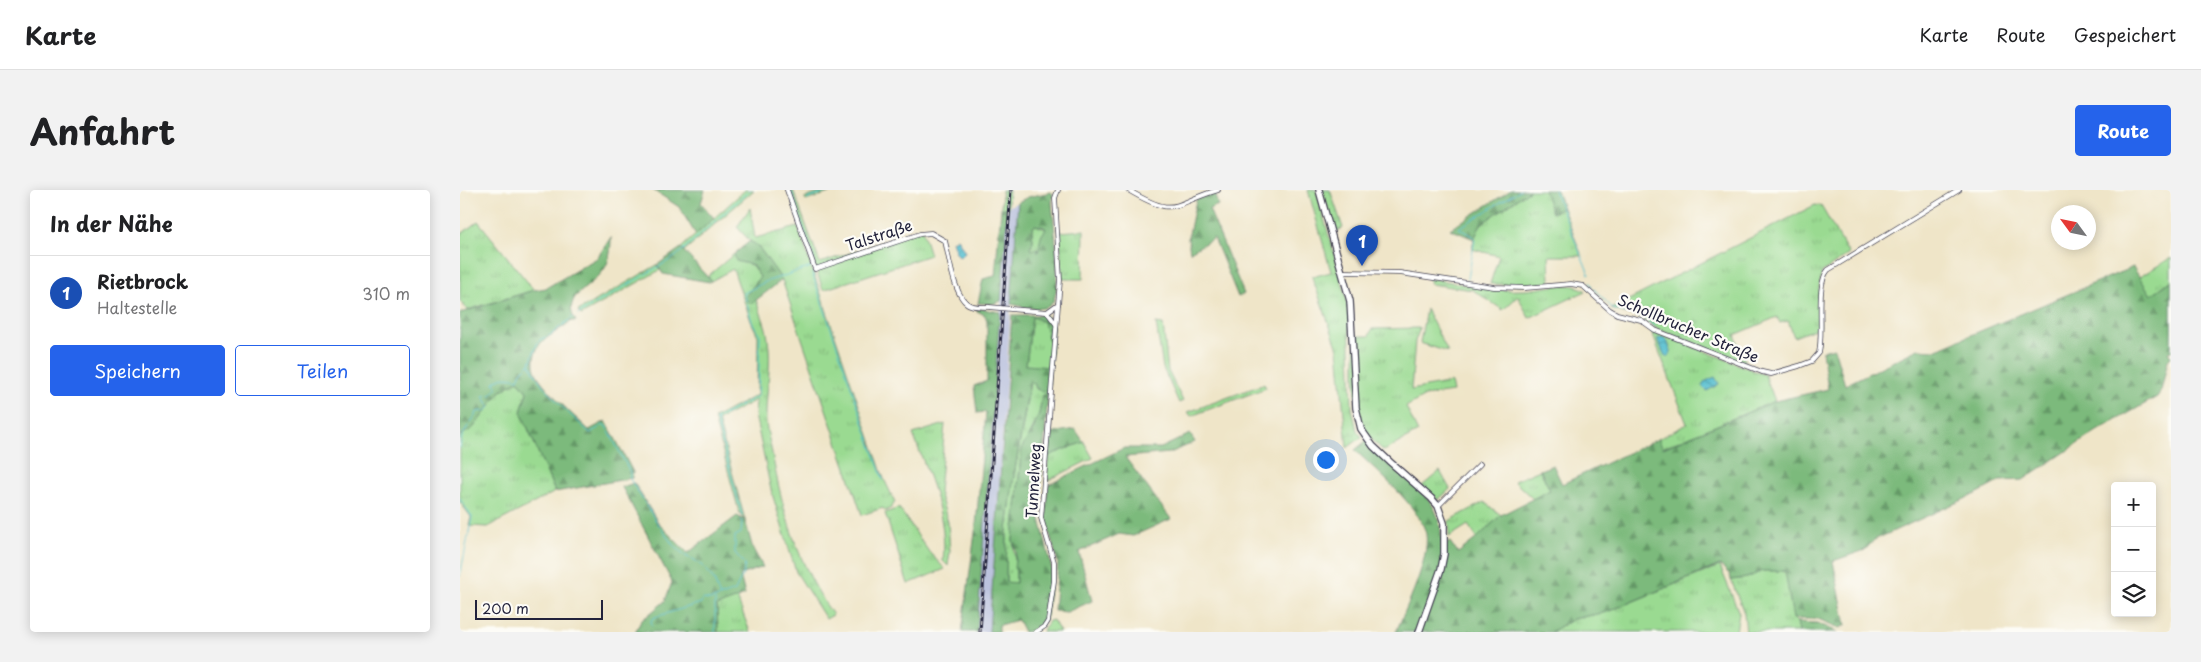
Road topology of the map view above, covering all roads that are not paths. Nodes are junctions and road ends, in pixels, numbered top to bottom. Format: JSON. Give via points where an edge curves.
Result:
{"nodes":[{"id":1,"x":787,"y":190,"type":"edge"},
{"id":2,"x":1058,"y":190,"type":"edge"},
{"id":3,"x":1128,"y":190,"type":"edge"},
{"id":4,"x":1218,"y":190,"type":"edge"},
{"id":5,"x":1319,"y":190,"type":"edge"},
{"id":6,"x":1958,"y":190,"type":"edge"},
{"id":7,"x":1343,"y":272,"type":"junction"},
{"id":8,"x":1058,"y":304,"type":"junction"},
{"id":9,"x":1047,"y":312,"type":"junction"},
{"id":10,"x":1056,"y":324,"type":"junction"},
{"id":11,"x":1480,"y":464,"type":"dead end"},
{"id":12,"x":1438,"y":506,"type":"junction"},
{"id":13,"x":1036,"y":632,"type":"edge"},
{"id":14,"x":1419,"y":632,"type":"edge"}],
"edges":[{"from":1,"to":9,"type":"street","name":"Talstraße","bridge":true,"via":[[815,269],[931,233],[945,241],[958,291],[969,305]]},
{"from":2,"to":8,"type":"street","via":[[1054,198],[1060,280]]},
{"from":3,"to":4,"type":"street","via":[[1152,204],[1167,208]]},
{"from":5,"to":7,"type":"main road"},
{"from":6,"to":7,"type":"street","name":"Schollbrucher Straße","via":[[1828,270],[1822,280],[1819,353],[1806,364],[1771,374],[1618,314],[1583,286],[1494,287],[1400,273]]},
{"from":7,"to":12,"type":"main road","via":[[1350,301],[1356,408],[1361,429],[1379,451]]},
{"from":8,"to":9,"type":"street"},
{"from":8,"to":10,"type":"street"},
{"from":9,"to":10,"type":"street"},
{"from":10,"to":13,"type":"street","name":"Tunnelweg","via":[[1041,518],[1052,555],[1054,581],[1048,621]]},
{"from":11,"to":12,"type":"street"},
{"from":12,"to":14,"type":"main road","via":[[1444,522],[1444,554]]}]}
